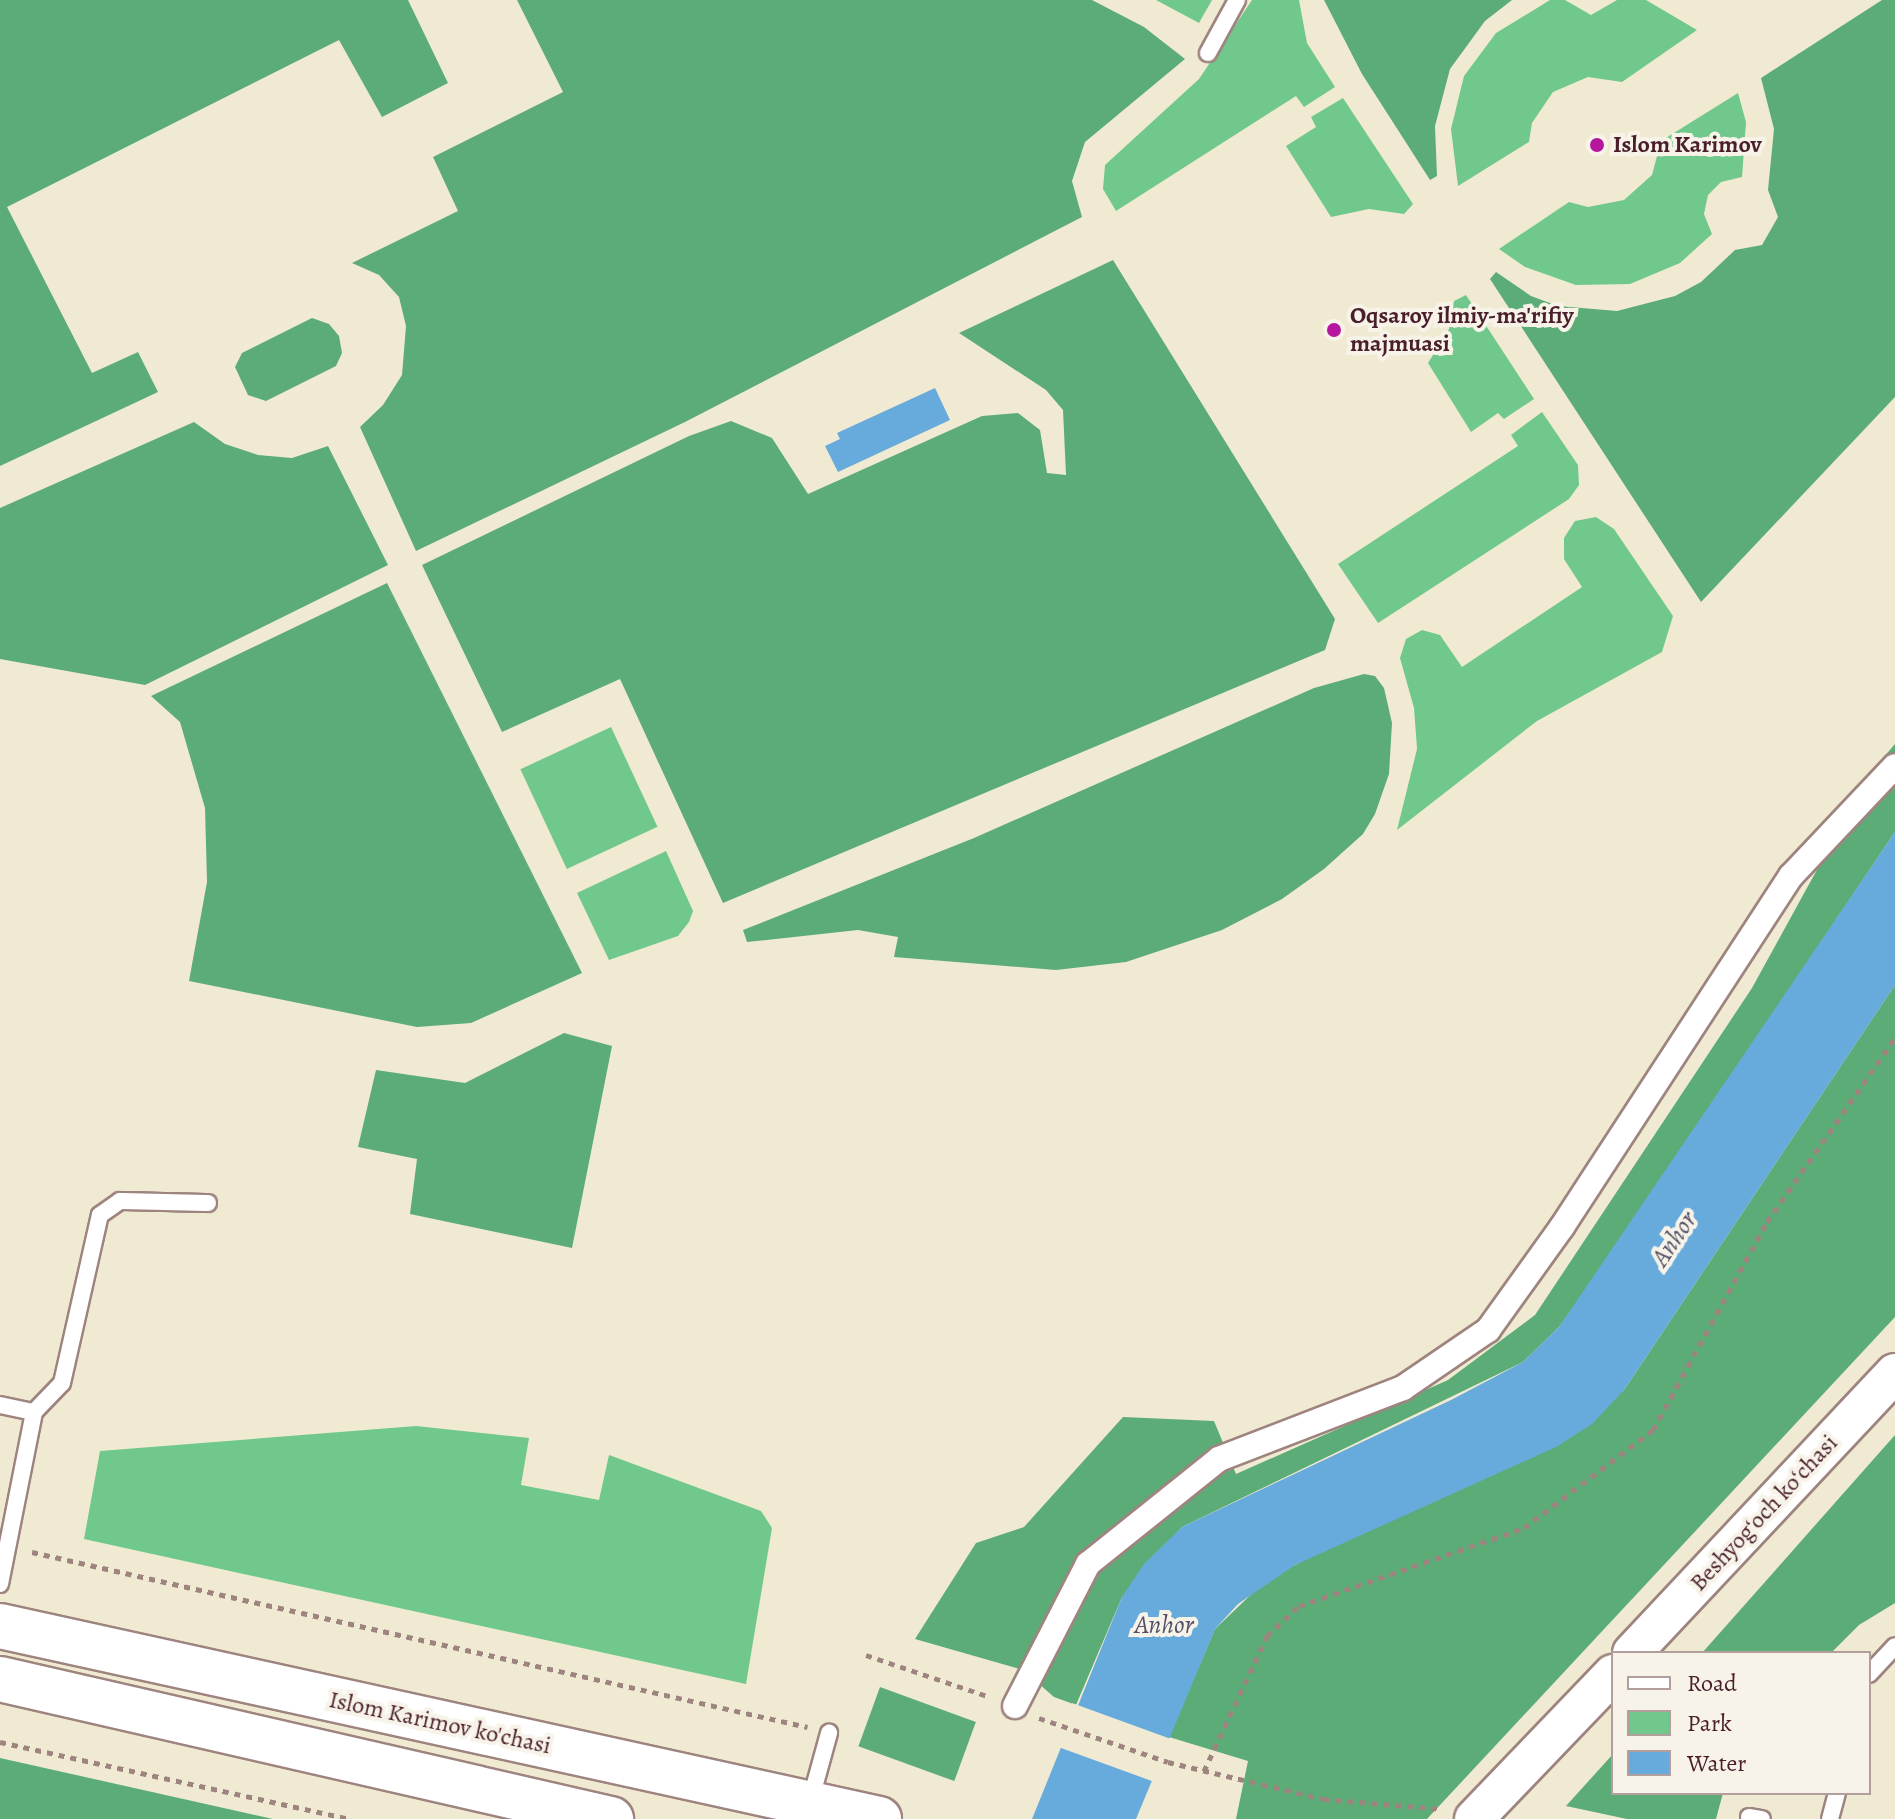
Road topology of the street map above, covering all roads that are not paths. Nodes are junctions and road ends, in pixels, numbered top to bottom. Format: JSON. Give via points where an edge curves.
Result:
{"nodes":[{"id":1,"x":1237,"y":0,"type":"edge"},
{"id":2,"x":1208,"y":53,"type":"dead end"},
{"id":3,"x":1895,"y":766,"type":"edge"},
{"id":4,"x":208,"y":1203,"type":"dead end"},
{"id":5,"x":1895,"y":1373,"type":"edge"},
{"id":6,"x":1895,"y":1393,"type":"edge"},
{"id":7,"x":0,"y":1405,"type":"edge"},
{"id":8,"x":34,"y":1412,"type":"junction"},
{"id":9,"x":0,"y":1584,"type":"edge"},
{"id":10,"x":0,"y":1626,"type":"edge"},
{"id":11,"x":1895,"y":1646,"type":"edge"},
{"id":12,"x":1634,"y":1651,"type":"edge"},
{"id":13,"x":1659,"y":1651,"type":"edge"},
{"id":14,"x":1871,"y":1672,"type":"edge"},
{"id":15,"x":1611,"y":1676,"type":"edge"},
{"id":16,"x":0,"y":1679,"type":"edge"},
{"id":17,"x":1611,"y":1701,"type":"edge"},
{"id":18,"x":1015,"y":1706,"type":"road end"},
{"id":19,"x":829,"y":1733,"type":"road end"},
{"id":20,"x":1836,"y":1795,"type":"edge"},
{"id":21,"x":809,"y":1803,"type":"junction"},
{"id":22,"x":1460,"y":1814,"type":"edge"},
{"id":23,"x":611,"y":1819,"type":"edge"},
{"id":24,"x":879,"y":1819,"type":"edge"},
{"id":25,"x":1497,"y":1819,"type":"edge"},
{"id":26,"x":1830,"y":1819,"type":"edge"}],
"edges":[{"from":1,"to":2,"type":"lane"},
{"from":3,"to":18,"type":"street","via":[[1791,876],[1562,1227],[1488,1330],[1403,1388],[1219,1459],[1088,1564]]},
{"from":4,"to":8,"type":"lane","via":[[120,1201],[100,1215],[62,1383]]},
{"from":5,"to":12,"type":"street","name":"Beshyogʻoch koʻchasi"},
{"from":6,"to":13,"type":"street","name":"Beshyogʻoch koʻchasi"},
{"from":7,"to":8,"type":"lane"},
{"from":8,"to":9,"type":"lane"},
{"from":10,"to":21,"type":"main road","name":"Islom Karimov ko'chasi"},
{"from":11,"to":14,"type":"lane"},
{"from":15,"to":22,"type":"street"},
{"from":16,"to":23,"type":"main road"},
{"from":17,"to":25,"type":"street"},
{"from":19,"to":21,"type":"lane"},
{"from":20,"to":26,"type":"lane"},
{"from":21,"to":24,"type":"main road","name":"Islom Karimov ko'chasi"}]}
